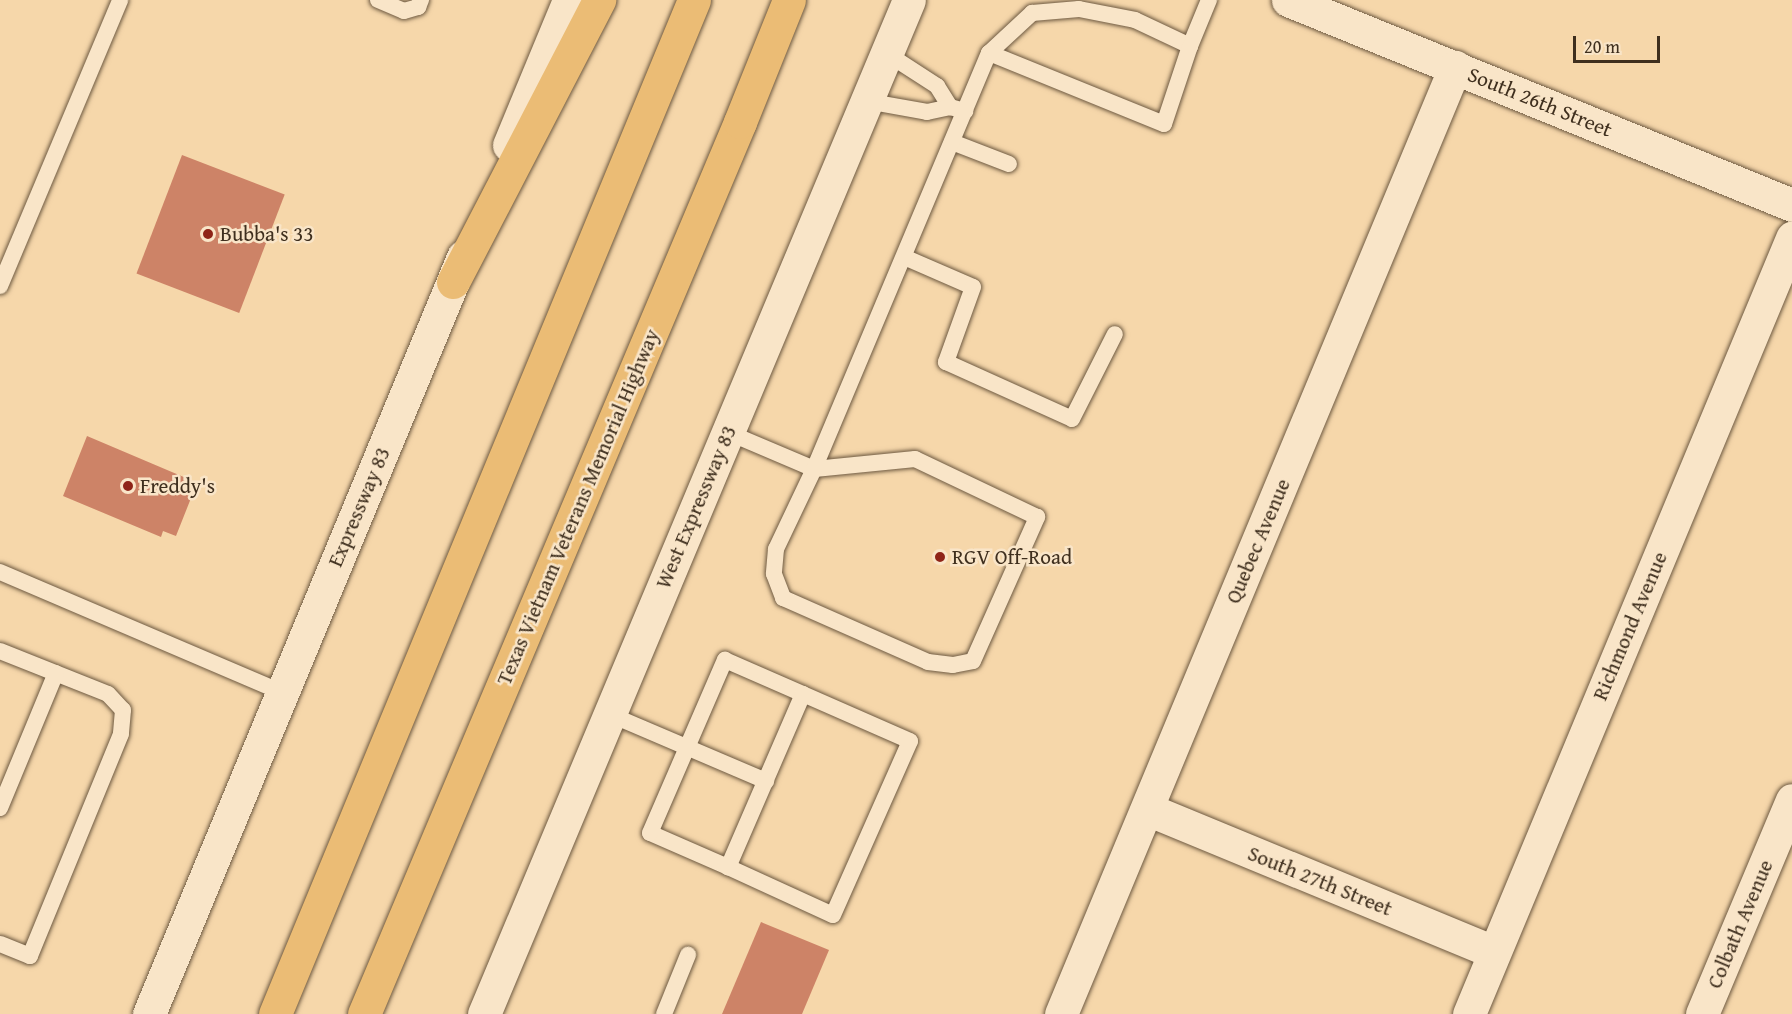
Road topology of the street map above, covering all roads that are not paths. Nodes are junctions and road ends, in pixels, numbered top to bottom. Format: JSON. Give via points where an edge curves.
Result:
{"nodes":[{"id":1,"x":120,"y":0,"type":"edge"},
{"id":2,"x":378,"y":0,"type":"edge"},
{"id":3,"x":421,"y":0,"type":"edge"},
{"id":4,"x":569,"y":0,"type":"edge"},
{"id":5,"x":599,"y":0,"type":"edge"},
{"id":6,"x":694,"y":0,"type":"edge"},
{"id":7,"x":789,"y":0,"type":"edge"},
{"id":8,"x":909,"y":0,"type":"edge"},
{"id":9,"x":1209,"y":0,"type":"edge"},
{"id":10,"x":1288,"y":0,"type":"edge"},
{"id":11,"x":1191,"y":46,"type":"junction"},
{"id":12,"x":886,"y":53,"type":"junction"},
{"id":13,"x":989,"y":53,"type":"junction"},
{"id":14,"x":1455,"y":67,"type":"junction"},
{"id":15,"x":866,"y":101,"type":"junction"},
{"id":16,"x":958,"y":109,"type":"junction"},
{"id":17,"x":952,"y":142,"type":"junction"},
{"id":18,"x":1009,"y":164,"type":"dead end"},
{"id":19,"x":1792,"y":205,"type":"edge"},
{"id":20,"x":1792,"y":238,"type":"edge"},
{"id":21,"x":904,"y":257,"type":"junction"},
{"id":22,"x":453,"y":282,"type":"junction"},
{"id":23,"x":0,"y":286,"type":"edge"},
{"id":24,"x":1115,"y":334,"type":"dead end"},
{"id":25,"x":728,"y":432,"type":"junction"},
{"id":26,"x":814,"y":469,"type":"junction"},
{"id":27,"x":0,"y":572,"type":"edge"},
{"id":28,"x":0,"y":651,"type":"edge"},
{"id":29,"x":56,"y":674,"type":"junction"},
{"id":30,"x":282,"y":692,"type":"junction"},
{"id":31,"x":803,"y":694,"type":"junction"},
{"id":32,"x":609,"y":714,"type":"junction"},
{"id":33,"x":686,"y":747,"type":"junction"},
{"id":34,"x":766,"y":781,"type":"junction"},
{"id":35,"x":1792,"y":800,"type":"edge"},
{"id":36,"x":0,"y":808,"type":"edge"},
{"id":37,"x":1146,"y":809,"type":"junction"},
{"id":38,"x":728,"y":867,"type":"junction"},
{"id":39,"x":0,"y":944,"type":"edge"},
{"id":40,"x":1494,"y":952,"type":"junction"},
{"id":41,"x":688,"y":955,"type":"dead end"},
{"id":42,"x":149,"y":1014,"type":"edge"},
{"id":43,"x":275,"y":1014,"type":"edge"},
{"id":44,"x":364,"y":1014,"type":"edge"},
{"id":45,"x":484,"y":1014,"type":"edge"},
{"id":46,"x":663,"y":1014,"type":"edge"},
{"id":47,"x":1061,"y":1014,"type":"edge"},
{"id":48,"x":1469,"y":1014,"type":"edge"},
{"id":49,"x":1702,"y":1014,"type":"edge"}],
"edges":[{"from":1,"to":23,"type":"lane"},
{"from":2,"to":3,"type":"lane","via":[[404,11],[418,7]]},
{"from":4,"to":22,"type":"street","name":"Expressway 83"},
{"from":5,"to":22,"type":"highway"},
{"from":6,"to":43,"type":"highway"},
{"from":7,"to":44,"type":"highway","name":"Texas Vietnam Veterans Memorial Highway"},
{"from":8,"to":12,"type":"street","name":"West Expressway 83"},
{"from":9,"to":11,"type":"lane"},
{"from":10,"to":14,"type":"street","name":"South 26th Street"},
{"from":11,"to":13,"type":"lane","via":[[1135,20],[1079,9],[1032,13]]},
{"from":11,"to":13,"type":"lane","via":[[1164,124]]},
{"from":12,"to":15,"type":"street","name":"West Expressway 83"},
{"from":12,"to":16,"type":"lane","via":[[937,86]]},
{"from":13,"to":16,"type":"lane"},
{"from":14,"to":19,"type":"street","name":"South 26th Street"},
{"from":14,"to":37,"type":"street","name":"Quebec Avenue"},
{"from":15,"to":16,"type":"lane","via":[[927,112]]},
{"from":15,"to":25,"type":"street","name":"West Expressway 83"},
{"from":16,"to":17,"type":"lane"},
{"from":17,"to":18,"type":"lane"},
{"from":17,"to":21,"type":"lane"},
{"from":20,"to":40,"type":"street","name":"Richmond Avenue"},
{"from":21,"to":24,"type":"lane","via":[[973,287],[946,362],[1072,419]]},
{"from":21,"to":26,"type":"lane"},
{"from":22,"to":30,"type":"street","name":"Expressway 83"},
{"from":25,"to":26,"type":"lane"},
{"from":25,"to":32,"type":"street","name":"West Expressway 83"},
{"from":26,"to":26,"type":"lane","via":[[776,549],[774,574],[783,598],[928,662],[953,665],[973,661],[1037,517],[915,459]]},
{"from":27,"to":30,"type":"lane"},
{"from":28,"to":29,"type":"lane"},
{"from":29,"to":36,"type":"lane"},
{"from":29,"to":39,"type":"lane","via":[[108,694],[123,710],[121,734],[30,956]]},
{"from":30,"to":42,"type":"street","name":"Expressway 83"},
{"from":31,"to":33,"type":"lane","via":[[725,660]]},
{"from":31,"to":34,"type":"lane"},
{"from":31,"to":38,"type":"lane","via":[[910,741],[833,915]]},
{"from":32,"to":33,"type":"lane"},
{"from":32,"to":45,"type":"street","name":"West Expressway 83"},
{"from":33,"to":34,"type":"lane"},
{"from":33,"to":38,"type":"lane","via":[[650,833]]},
{"from":34,"to":38,"type":"lane"},
{"from":35,"to":49,"type":"street","name":"Colbath Avenue"},
{"from":37,"to":40,"type":"street","name":"South 27th Street"},
{"from":37,"to":47,"type":"street","name":"Quebec Avenue"},
{"from":40,"to":48,"type":"street","name":"Richmond Avenue"},
{"from":41,"to":46,"type":"lane"}]}
